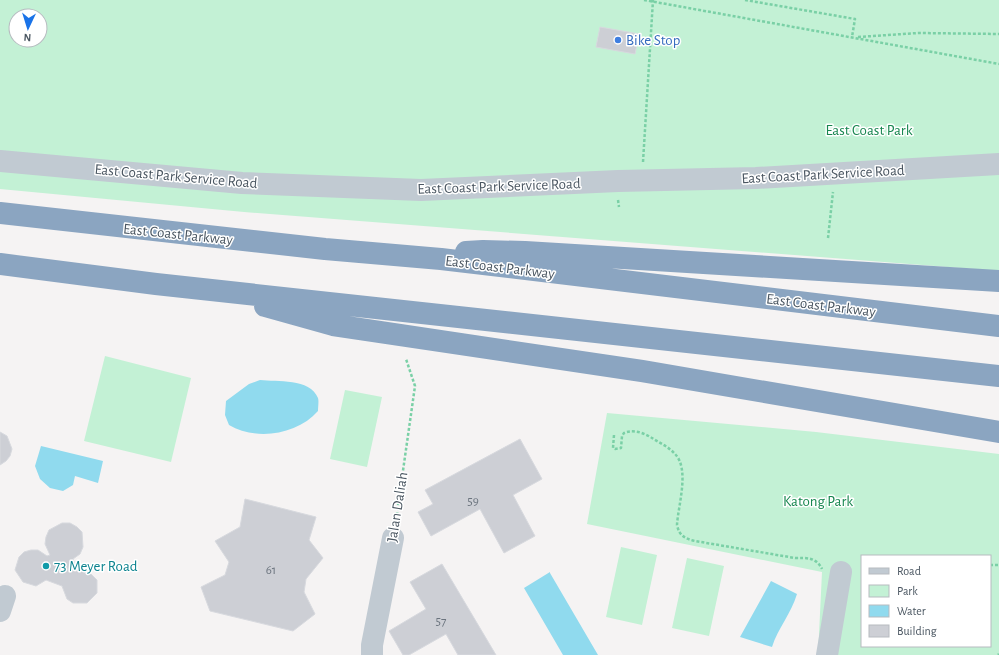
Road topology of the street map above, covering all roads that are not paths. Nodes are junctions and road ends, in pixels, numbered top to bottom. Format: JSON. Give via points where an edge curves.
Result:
{"nodes":[{"id":1,"x":0,"y":162,"type":"edge"},
{"id":2,"x":999,"y":164,"type":"edge"},
{"id":3,"x":0,"y":213,"type":"edge"},
{"id":4,"x":441,"y":259,"type":"junction"},
{"id":5,"x":0,"y":264,"type":"edge"},
{"id":6,"x":999,"y":281,"type":"edge"},
{"id":7,"x":199,"y":288,"type":"junction"},
{"id":8,"x":999,"y":326,"type":"edge"},
{"id":9,"x":999,"y":376,"type":"edge"},
{"id":10,"x":999,"y":432,"type":"edge"},
{"id":11,"x":393,"y":538,"type":"road end"},
{"id":12,"x":841,"y":572,"type":"road end"},
{"id":13,"x":372,"y":655,"type":"edge"},
{"id":14,"x":828,"y":655,"type":"edge"}],
"edges":[{"from":1,"to":2,"type":"street","name":"East Coast Park Service Road","via":[[242,183],[421,190],[756,178]]},
{"from":3,"to":4,"type":"highway","name":"East Coast Parkway","via":[[325,249]]},
{"from":4,"to":6,"type":"highway","via":[[469,251],[518,252]]},
{"from":4,"to":8,"type":"highway","name":"East Coast Parkway"},
{"from":5,"to":7,"type":"highway"},
{"from":7,"to":9,"type":"highway"},
{"from":7,"to":10,"type":"highway","via":[[333,325],[642,371]]},
{"from":11,"to":13,"type":"street","name":"Jalan Daliah"},
{"from":12,"to":14,"type":"street"}]}
